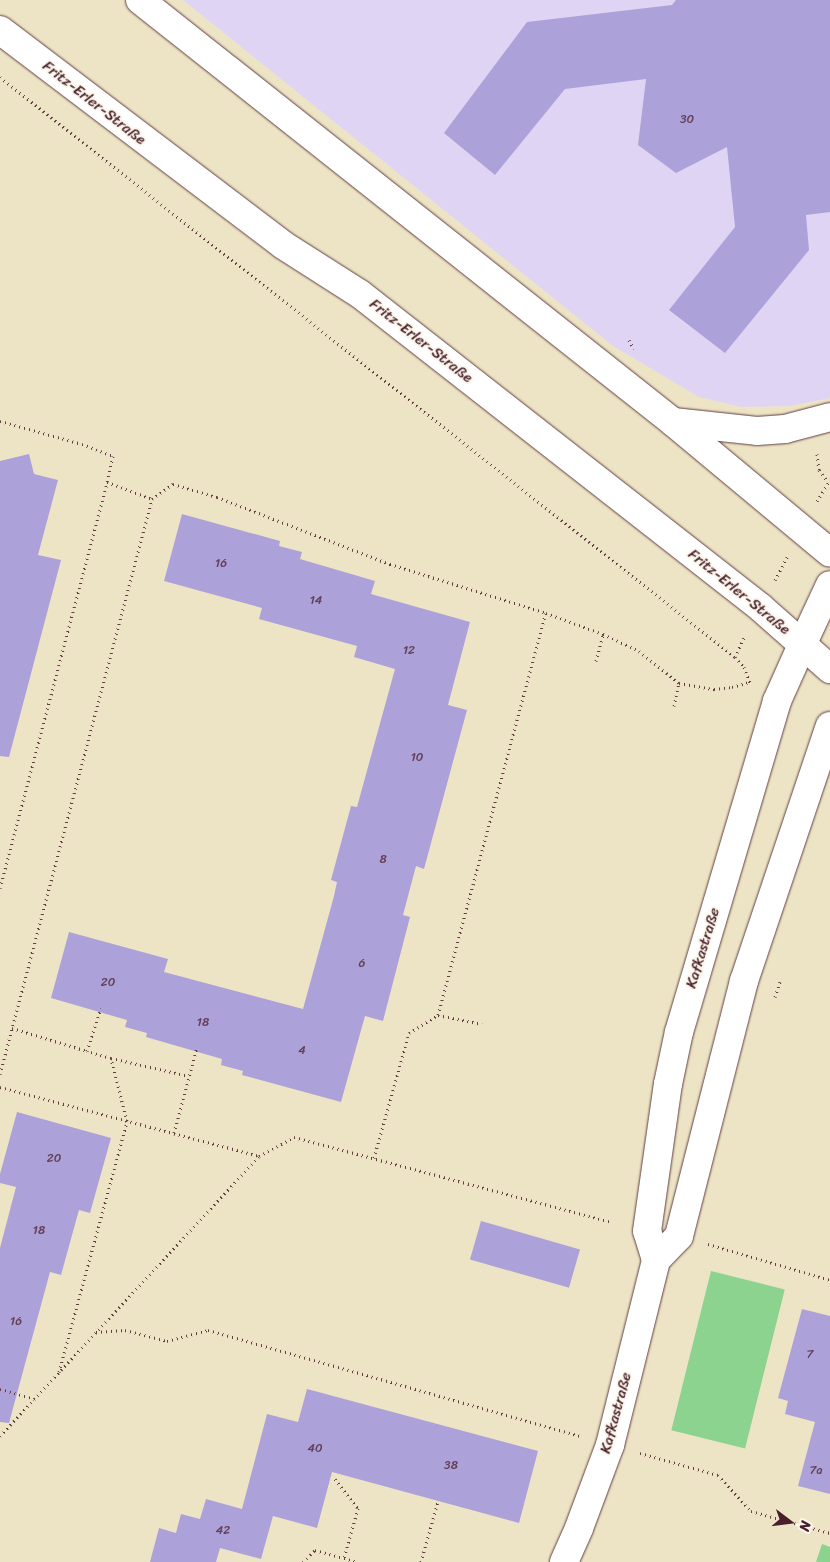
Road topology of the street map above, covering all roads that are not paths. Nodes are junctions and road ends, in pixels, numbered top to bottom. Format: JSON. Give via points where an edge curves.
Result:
{"nodes":[{"id":1,"x":140,"y":0,"type":"edge"},
{"id":2,"x":0,"y":30,"type":"edge"},
{"id":3,"x":830,"y":417,"type":"edge"},
{"id":4,"x":673,"y":422,"type":"junction"},
{"id":5,"x":830,"y":552,"type":"edge"},
{"id":6,"x":830,"y":585,"type":"edge"},
{"id":7,"x":802,"y":645,"type":"junction"},
{"id":8,"x":830,"y":669,"type":"edge"},
{"id":9,"x":830,"y":726,"type":"edge"},
{"id":10,"x":656,"y":1260,"type":"junction"},
{"id":11,"x":564,"y":1562,"type":"edge"}],
"edges":[{"from":1,"to":4,"type":"main road"},
{"from":2,"to":7,"type":"main road","name":"Fritz-Erler-Straße","via":[[283,245],[360,294],[760,607]]},
{"from":3,"to":4,"type":"main road","via":[[785,429],[757,432]]},
{"from":4,"to":5,"type":"main road"},
{"from":6,"to":7,"type":"main road","name":"Kafkastraße"},
{"from":7,"to":8,"type":"main road","name":"Fritz-Erler-Straße"},
{"from":7,"to":10,"type":"main road","name":"Kafkastraße","via":[[777,701],[679,1032],[668,1084],[647,1231]]},
{"from":9,"to":10,"type":"main road","name":"Kafkastraße","via":[[744,981],[679,1236]]},
{"from":10,"to":11,"type":"main road","name":"Kafkastraße","via":[[610,1445]]}]}
